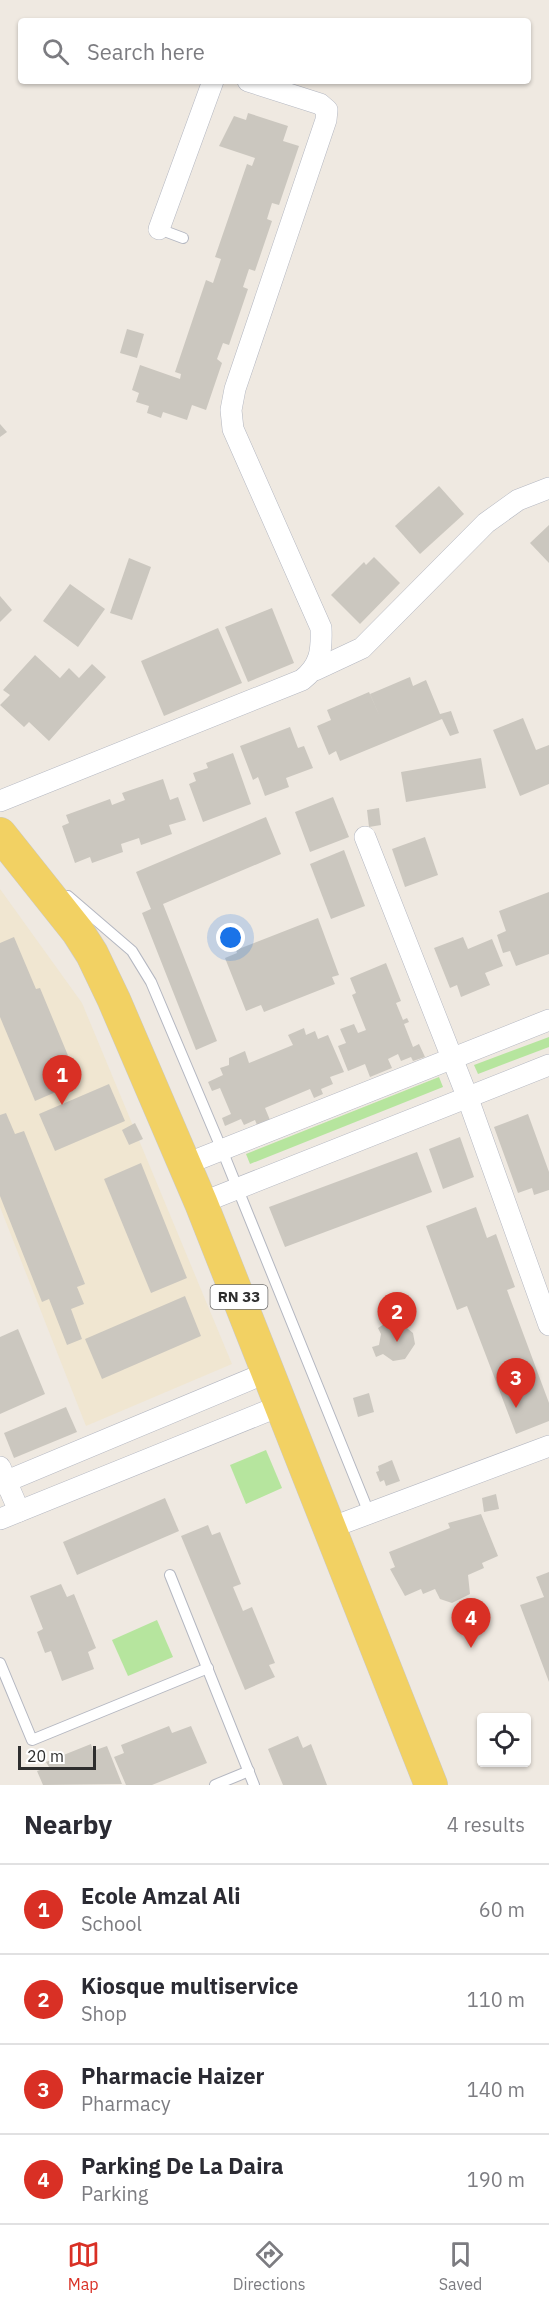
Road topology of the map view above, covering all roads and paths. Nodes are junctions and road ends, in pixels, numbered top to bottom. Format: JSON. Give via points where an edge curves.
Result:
{"nodes":[{"id":1,"x":212,"y":84,"type":"edge"},
{"id":2,"x":257,"y":84,"type":"edge"},
{"id":3,"x":159,"y":229,"type":"joint"},
{"id":4,"x":183,"y":238,"type":"dead end"},
{"id":5,"x":549,"y":488,"type":"edge"},
{"id":6,"x":315,"y":670,"type":"junction"},
{"id":7,"x":0,"y":801,"type":"edge"},
{"id":8,"x":365,"y":837,"type":"dead end"},
{"id":9,"x":5,"y":841,"type":"edge"},
{"id":10,"x":549,"y":1020,"type":"edge"},
{"id":11,"x":451,"y":1059,"type":"junction"},
{"id":12,"x":549,"y":1065,"type":"edge"},
{"id":13,"x":467,"y":1096,"type":"junction"},
{"id":14,"x":222,"y":1150,"type":"junction"},
{"id":15,"x":186,"y":1164,"type":"junction"},
{"id":16,"x":238,"y":1188,"type":"junction"},
{"id":17,"x":201,"y":1203,"type":"junction"},
{"id":18,"x":549,"y":1325,"type":"edge"},
{"id":19,"x":268,"y":1372,"type":"junction"},
{"id":20,"x":282,"y":1405,"type":"junction"},
{"id":21,"x":549,"y":1446,"type":"edge"},
{"id":22,"x":2,"y":1478,"type":"edge"},
{"id":23,"x":369,"y":1513,"type":"junction"},
{"id":24,"x":10,"y":1515,"type":"edge"},
{"id":25,"x":330,"y":1528,"type":"junction"},
{"id":26,"x":170,"y":1575,"type":"dead end"},
{"id":27,"x":0,"y":1663,"type":"edge"},
{"id":28,"x":207,"y":1668,"type":"junction"},
{"id":29,"x":249,"y":1771,"type":"junction"},
{"id":30,"x":215,"y":1785,"type":"edge"},
{"id":31,"x":254,"y":1785,"type":"edge"},
{"id":32,"x":431,"y":1785,"type":"edge"}],
"edges":[{"from":1,"to":3,"type":"street"},
{"from":2,"to":6,"type":"street","via":[[320,104],[327,110],[231,410],[234,429],[321,628],[322,650]]},
{"from":3,"to":4,"type":"lane"},
{"from":5,"to":6,"type":"street","via":[[518,500],[486,523],[362,648]]},
{"from":6,"to":7,"type":"street","via":[[302,680]]},
{"from":8,"to":11,"type":"street"},
{"from":9,"to":14,"type":"lane","via":[[132,951],[151,982]]},
{"from":9,"to":15,"type":"main road","number":"RN 33","via":[[92,954]]},
{"from":10,"to":11,"type":"street"},
{"from":11,"to":13,"type":"street"},
{"from":11,"to":14,"type":"street"},
{"from":12,"to":13,"type":"street"},
{"from":13,"to":16,"type":"street"},
{"from":13,"to":18,"type":"street"},
{"from":14,"to":15,"type":"street"},
{"from":14,"to":16,"type":"lane"},
{"from":15,"to":17,"type":"main road","number":"RN 33"},
{"from":16,"to":17,"type":"street"},
{"from":16,"to":23,"type":"lane"},
{"from":17,"to":19,"type":"main road","number":"RN 33"},
{"from":19,"to":20,"type":"main road","number":"RN 33"},
{"from":19,"to":22,"type":"street"},
{"from":20,"to":24,"type":"street"},
{"from":20,"to":25,"type":"main road","number":"RN 33"},
{"from":21,"to":23,"type":"street"},
{"from":22,"to":24,"type":"street"},
{"from":23,"to":25,"type":"street"},
{"from":25,"to":32,"type":"main road","number":"RN 33"},
{"from":26,"to":28,"type":"lane"},
{"from":27,"to":28,"type":"lane","via":[[32,1740]]},
{"from":28,"to":29,"type":"lane"},
{"from":29,"to":30,"type":"lane"},
{"from":29,"to":31,"type":"lane"}]}
